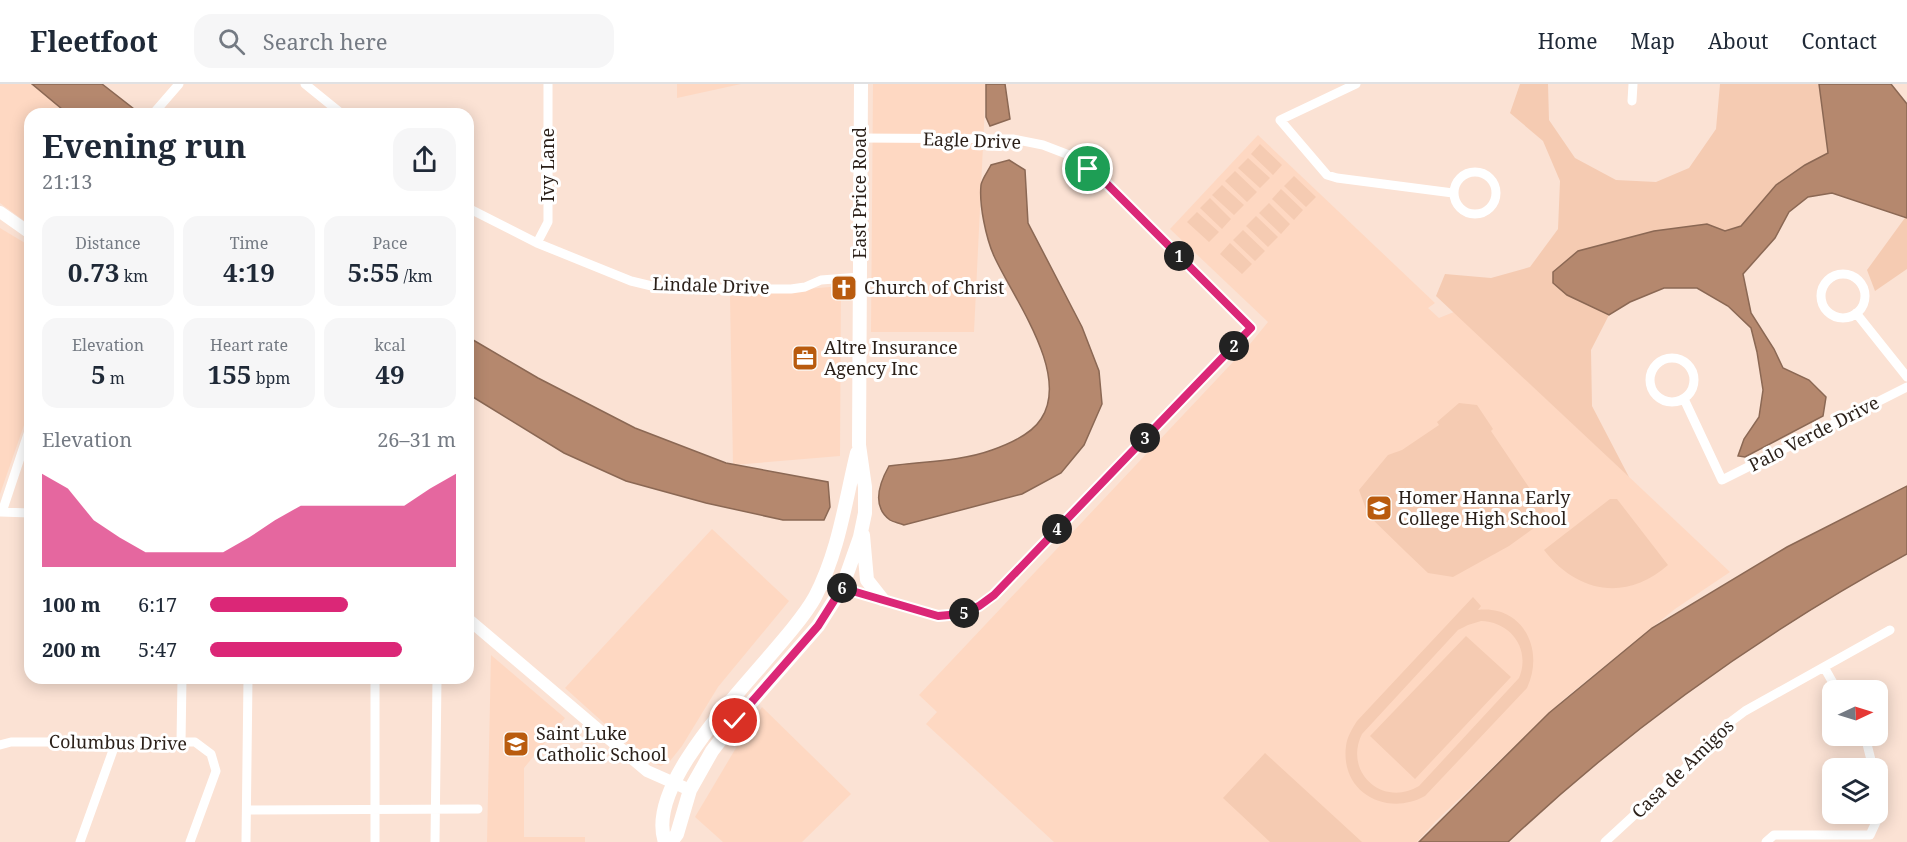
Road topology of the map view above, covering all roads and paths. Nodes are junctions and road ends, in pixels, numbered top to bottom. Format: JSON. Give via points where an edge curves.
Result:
{"nodes":[{"id":1,"x":179,"y":84,"type":"edge"},
{"id":2,"x":305,"y":84,"type":"edge"},
{"id":3,"x":548,"y":84,"type":"edge"},
{"id":4,"x":861,"y":84,"type":"edge"},
{"id":5,"x":1356,"y":84,"type":"edge"},
{"id":6,"x":1633,"y":84,"type":"edge"},
{"id":7,"x":1632,"y":101,"type":"dead end"},
{"id":8,"x":158,"y":108,"type":"edge"},
{"id":9,"x":335,"y":108,"type":"edge"},
{"id":10,"x":860,"y":138,"type":"junction"},
{"id":11,"x":1454,"y":193,"type":"junction"},
{"id":12,"x":474,"y":211,"type":"edge"},
{"id":13,"x":0,"y":212,"type":"edge"},
{"id":14,"x":24,"y":229,"type":"edge"},
{"id":15,"x":537,"y":243,"type":"junction"},
{"id":16,"x":860,"y":277,"type":"junction"},
{"id":17,"x":1856,"y":314,"type":"junction"},
{"id":18,"x":1907,"y":377,"type":"edge"},
{"id":19,"x":1907,"y":387,"type":"edge"},
{"id":20,"x":1684,"y":399,"type":"junction"},
{"id":21,"x":24,"y":445,"type":"edge"},
{"id":22,"x":859,"y":445,"type":"junction"},
{"id":23,"x":1,"y":512,"type":"edge"},
{"id":24,"x":24,"y":513,"type":"edge"},
{"id":25,"x":863,"y":525,"type":"junction"},
{"id":26,"x":821,"y":584,"type":"junction"},
{"id":27,"x":842,"y":588,"type":"junction"},
{"id":28,"x":882,"y":599,"type":"junction"},
{"id":29,"x":474,"y":624,"type":"edge"},
{"id":30,"x":1890,"y":630,"type":"dead end"},
{"id":31,"x":1824,"y":667,"type":"junction"},
{"id":32,"x":1831,"y":680,"type":"edge"},
{"id":33,"x":182,"y":684,"type":"edge"},
{"id":34,"x":248,"y":684,"type":"edge"},
{"id":35,"x":375,"y":684,"type":"edge"},
{"id":36,"x":437,"y":684,"type":"edge"},
{"id":37,"x":116,"y":742,"type":"junction"},
{"id":38,"x":181,"y":743,"type":"junction"},
{"id":39,"x":0,"y":744,"type":"edge"},
{"id":40,"x":674,"y":782,"type":"junction"},
{"id":41,"x":690,"y":790,"type":"junction"},
{"id":42,"x":478,"y":809,"type":"dead end"},
{"id":43,"x":247,"y":810,"type":"junction"},
{"id":44,"x":374,"y":810,"type":"junction"},
{"id":45,"x":436,"y":810,"type":"junction"},
{"id":46,"x":1875,"y":824,"type":"edge"},
{"id":47,"x":1608,"y":841,"type":"edge"},
{"id":48,"x":80,"y":842,"type":"edge"},
{"id":49,"x":190,"y":842,"type":"edge"},
{"id":50,"x":246,"y":842,"type":"edge"},
{"id":51,"x":375,"y":842,"type":"edge"},
{"id":52,"x":435,"y":842,"type":"edge"},
{"id":53,"x":665,"y":842,"type":"edge"},
{"id":54,"x":671,"y":842,"type":"edge"},
{"id":55,"x":1766,"y":842,"type":"edge"}],
"edges":[{"from":1,"to":8,"type":"street"},
{"from":2,"to":9,"type":"street"},
{"from":3,"to":15,"type":"street","name":"Ivy Lane","via":[[548,222]]},
{"from":4,"to":10,"type":"main road","name":"East Price Road"},
{"from":5,"to":11,"type":"street","via":[[1280,120],[1328,175]]},
{"from":6,"to":7,"type":"street"},
{"from":10,"to":16,"type":"main road","name":"East Price Road"},
{"from":10,"to":28,"type":"street","name":"Eagle Drive","via":[[1013,139],[1044,144],[1069,155],[1105,182],[1251,328],[979,606],[960,614],[938,616]]},
{"from":11,"to":11,"type":"street","via":[[1462,211],[1475,215],[1488,211],[1496,193],[1485,175],[1471,172],[1458,179]]},
{"from":12,"to":15,"type":"street","name":"Lindale Drive"},
{"from":13,"to":14,"type":"street"},
{"from":15,"to":16,"type":"street","name":"Lindale Drive","via":[[631,281],[656,287],[791,289],[821,280]]},
{"from":16,"to":22,"type":"main road","name":"East Price Road"},
{"from":17,"to":17,"type":"street","via":[[1864,302],[1861,282],[1850,274],[1829,278],[1822,291],[1828,312],[1842,318]]},
{"from":17,"to":18,"type":"street"},
{"from":19,"to":20,"type":"street","name":"Palo Verde Drive","via":[[1722,480]]},
{"from":20,"to":20,"type":"street","via":[[1693,388],[1691,368],[1673,358],[1659,362],[1651,375],[1657,396],[1670,402]]},
{"from":21,"to":23,"type":"street"},
{"from":22,"to":25,"type":"main road","name":"East Price Road","via":[[865,487]]},
{"from":22,"to":26,"type":"main road","name":"East Price Road","via":[[833,559]]},
{"from":23,"to":24,"type":"street"},
{"from":25,"to":27,"type":"main road","name":"East Price Road"},
{"from":25,"to":28,"type":"main road","via":[[867,580]]},
{"from":26,"to":27,"type":"street","name":"Eagle Drive"},
{"from":26,"to":40,"type":"main road","name":"East Price Road","via":[[788,635],[706,731]]},
{"from":27,"to":28,"type":"street","name":"Eagle Drive"},
{"from":27,"to":41,"type":"main road","name":"East Price Road","via":[[818,626],[718,743]]},
{"from":29,"to":40,"type":"street","via":[[647,771]]},
{"from":30,"to":31,"type":"street","name":"Casa de Amigos"},
{"from":31,"to":32,"type":"street"},
{"from":31,"to":47,"type":"street","name":"Casa de Amigos","via":[[1725,726],[1707,748]]},
{"from":33,"to":38,"type":"street"},
{"from":34,"to":43,"type":"street"},
{"from":35,"to":44,"type":"street"},
{"from":36,"to":45,"type":"street"},
{"from":37,"to":38,"type":"street","name":"Columbus Drive"},
{"from":37,"to":39,"type":"street","name":"Columbus Drive"},
{"from":37,"to":48,"type":"street"},
{"from":38,"to":49,"type":"street","name":"Columbus Drive","via":[[195,742],[211,754],[216,771]]},
{"from":40,"to":41,"type":"street"},
{"from":40,"to":53,"type":"main road","name":"East Price Road","via":[[661,831]]},
{"from":41,"to":54,"type":"main road","name":"East Price Road"},
{"from":42,"to":45,"type":"street"},
{"from":43,"to":44,"type":"street"},
{"from":43,"to":50,"type":"street"},
{"from":44,"to":45,"type":"street"},
{"from":44,"to":51,"type":"street"},
{"from":45,"to":52,"type":"street"},
{"from":46,"to":55,"type":"street","via":[[1869,835],[1774,835]]}]}
